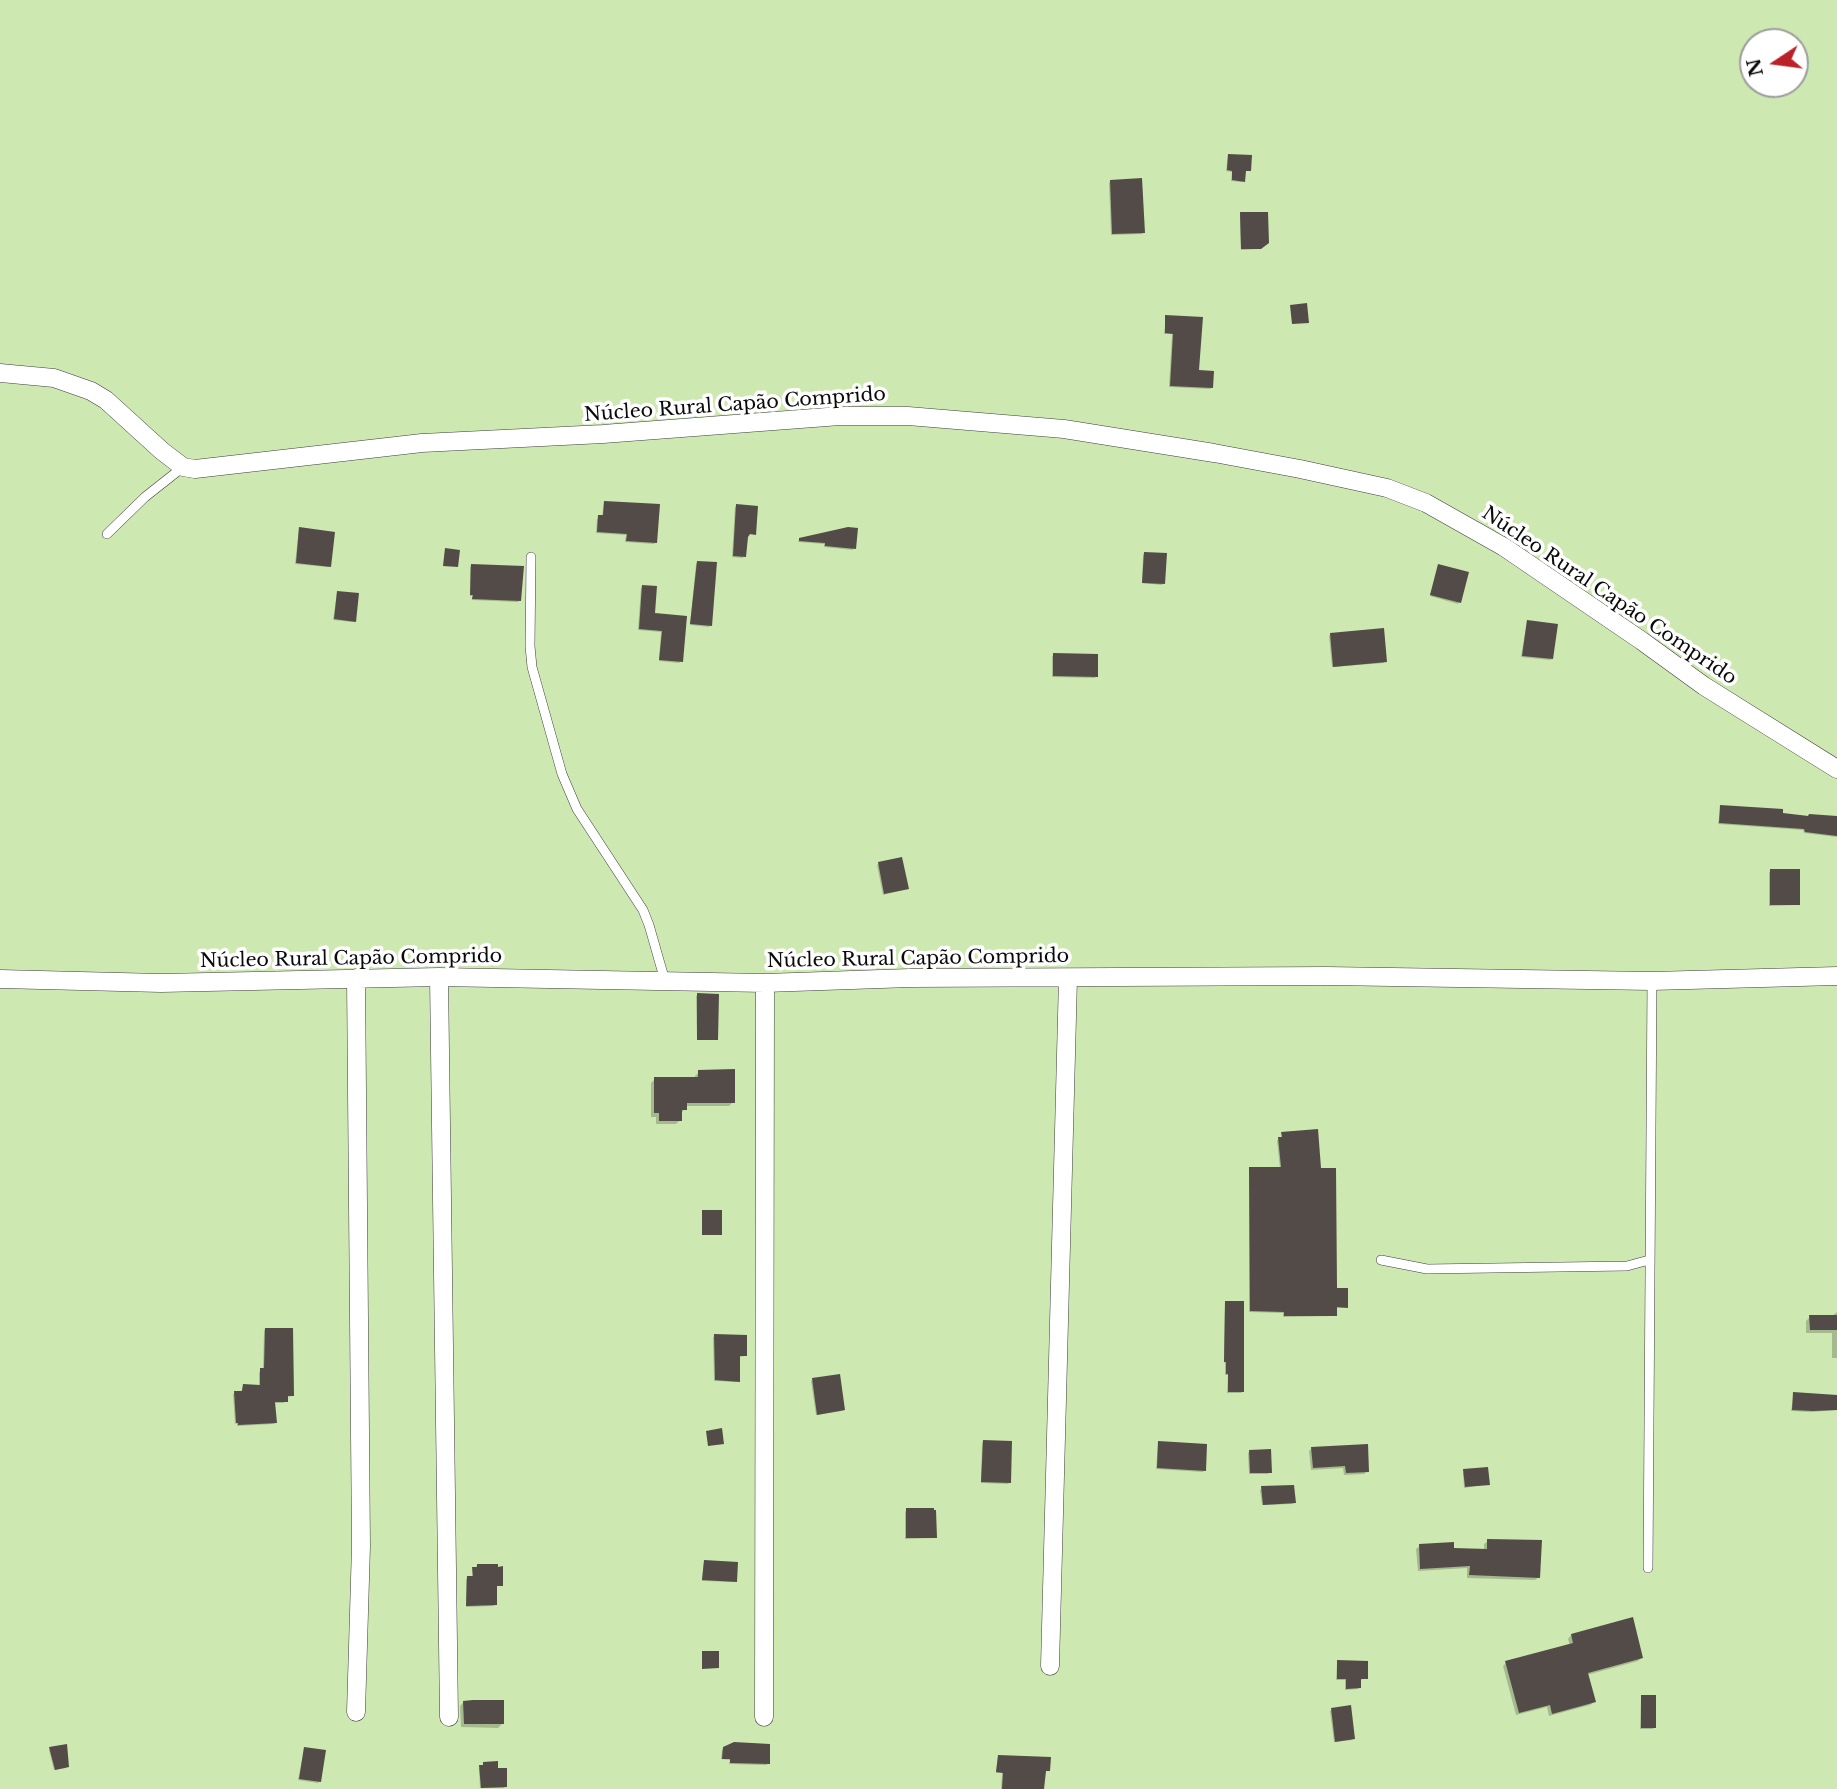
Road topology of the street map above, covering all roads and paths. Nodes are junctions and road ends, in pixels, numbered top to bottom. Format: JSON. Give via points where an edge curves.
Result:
{"nodes":[{"id":1,"x":0,"y":373,"type":"edge"},
{"id":2,"x":183,"y":467,"type":"junction"},
{"id":3,"x":107,"y":534,"type":"dead end"},
{"id":4,"x":531,"y":557,"type":"dead end"},
{"id":5,"x":1837,"y":769,"type":"edge"},
{"id":6,"x":1837,"y":976,"type":"edge"},
{"id":7,"x":439,"y":977,"type":"junction"},
{"id":8,"x":356,"y":978,"type":"junction"},
{"id":9,"x":1068,"y":978,"type":"junction"},
{"id":10,"x":0,"y":979,"type":"edge"},
{"id":11,"x":665,"y":981,"type":"junction"},
{"id":12,"x":1652,"y":981,"type":"junction"},
{"id":13,"x":765,"y":983,"type":"junction"},
{"id":14,"x":1381,"y":1260,"type":"dead end"},
{"id":15,"x":1649,"y":1260,"type":"junction"},
{"id":16,"x":1648,"y":1568,"type":"dead end"},
{"id":17,"x":1050,"y":1666,"type":"dead end"},
{"id":18,"x":356,"y":1712,"type":"dead end"},
{"id":19,"x":449,"y":1717,"type":"dead end"},
{"id":20,"x":764,"y":1717,"type":"dead end"}],
"edges":[{"from":1,"to":2,"type":"street","via":[[54,378],[91,391]]},
{"from":2,"to":3,"type":"lane"},
{"from":2,"to":5,"type":"street","name":"Núcleo Rural Capão Comprido","via":[[209,468],[422,443],[840,416],[908,416],[1064,429],[1213,453],[1387,488],[1426,503],[1504,547],[1704,686]]},
{"from":4,"to":11,"type":"lane","via":[[532,667],[562,774],[577,809],[643,910]]},
{"from":6,"to":12,"type":"street","name":"Núcleo Rural Capão Comprido"},
{"from":7,"to":8,"type":"street","name":"Núcleo Rural Capão Comprido"},
{"from":7,"to":11,"type":"street","name":"Núcleo Rural Capão Comprido"},
{"from":7,"to":19,"type":"street"},
{"from":8,"to":10,"type":"street","name":"Núcleo Rural Capão Comprido","via":[[161,983]]},
{"from":8,"to":18,"type":"street","via":[[361,1546]]},
{"from":9,"to":12,"type":"street","name":"Núcleo Rural Capão Comprido"},
{"from":9,"to":13,"type":"street","name":"Núcleo Rural Capão Comprido"},
{"from":9,"to":17,"type":"street"},
{"from":11,"to":13,"type":"street","name":"Núcleo Rural Capão Comprido"},
{"from":12,"to":15,"type":"lane"},
{"from":13,"to":20,"type":"street"},
{"from":14,"to":15,"type":"lane","via":[[1427,1269],[1627,1266]]},
{"from":15,"to":16,"type":"lane"}]}
